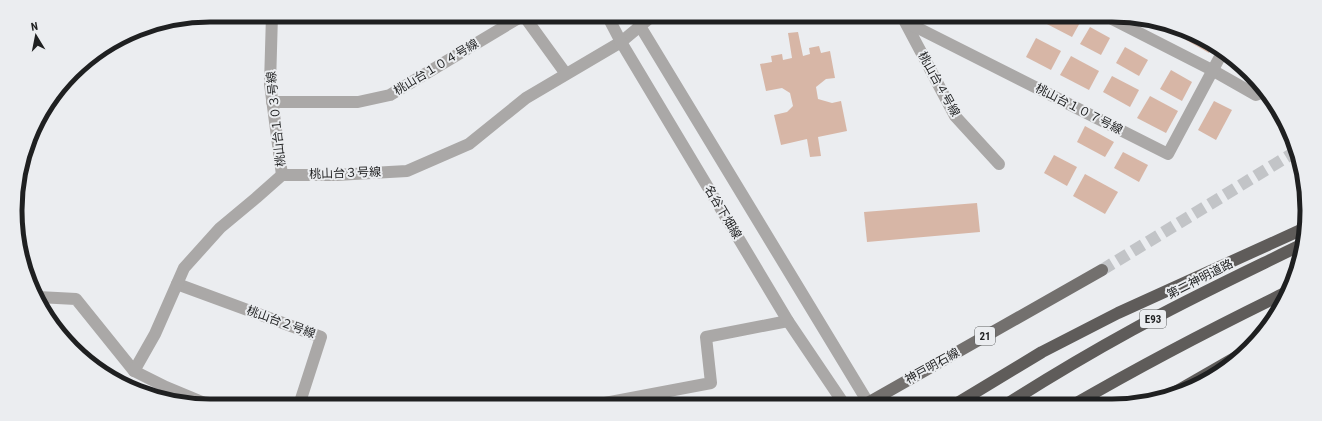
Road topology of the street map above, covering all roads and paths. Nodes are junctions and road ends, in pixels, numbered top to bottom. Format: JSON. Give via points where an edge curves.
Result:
{"nodes":[{"id":1,"x":272,"y":22,"type":"edge"},
{"id":2,"x":513,"y":22,"type":"edge"},
{"id":3,"x":527,"y":22,"type":"edge"},
{"id":4,"x":611,"y":22,"type":"edge"},
{"id":5,"x":637,"y":22,"type":"edge"},
{"id":6,"x":639,"y":22,"type":"edge"},
{"id":7,"x":905,"y":22,"type":"edge"},
{"id":8,"x":908,"y":22,"type":"edge"},
{"id":9,"x":1118,"y":22,"type":"edge"},
{"id":10,"x":621,"y":42,"type":"junction"},
{"id":11,"x":1220,"y":57,"type":"edge"},
{"id":12,"x":1212,"y":70,"type":"junction"},
{"id":13,"x":566,"y":74,"type":"junction"},
{"id":14,"x":1259,"y":94,"type":"edge"},
{"id":15,"x":272,"y":102,"type":"junction"},
{"id":16,"x":999,"y":164,"type":"dead end"},
{"id":17,"x":282,"y":175,"type":"junction"},
{"id":18,"x":1299,"y":231,"type":"edge"},
{"id":19,"x":1296,"y":247,"type":"edge"},
{"id":20,"x":1102,"y":270,"type":"tunnel mouth"},
{"id":21,"x":177,"y":284,"type":"junction"},
{"id":22,"x":1280,"y":295,"type":"edge"},
{"id":23,"x":43,"y":297,"type":"edge"},
{"id":24,"x":788,"y":321,"type":"junction"},
{"id":25,"x":134,"y":371,"type":"junction"},
{"id":26,"x":193,"y":398,"type":"edge"},
{"id":27,"x":301,"y":399,"type":"edge"},
{"id":28,"x":626,"y":399,"type":"edge"},
{"id":29,"x":841,"y":399,"type":"edge"},
{"id":30,"x":866,"y":399,"type":"edge"},
{"id":31,"x":875,"y":399,"type":"edge"},
{"id":32,"x":964,"y":399,"type":"edge"},
{"id":33,"x":1015,"y":399,"type":"edge"},
{"id":34,"x":1084,"y":399,"type":"edge"}],
"edges":[{"from":1,"to":15,"type":"street","name":"桃山台１０３号線"},
{"from":2,"to":15,"type":"street","name":"桃山台１０４号線","via":[[390,95],[358,102]]},
{"from":3,"to":13,"type":"street"},
{"from":4,"to":10,"type":"street","name":"名谷下畑線"},
{"from":5,"to":10,"type":"street","name":"桃山台３号線"},
{"from":6,"to":30,"type":"street"},
{"from":7,"to":16,"type":"street","name":"桃山台４号線","via":[[955,116]]},
{"from":8,"to":12,"type":"street","name":"桃山台１０７号線","via":[[1168,154]]},
{"from":9,"to":12,"type":"street"},
{"from":10,"to":13,"type":"street","name":"桃山台３号線"},
{"from":10,"to":24,"type":"street","name":"名谷下畑線"},
{"from":11,"to":12,"type":"street","name":"桃山台１０７号線"},
{"from":12,"to":14,"type":"street","via":[[1256,95]]},
{"from":13,"to":17,"type":"street","name":"桃山台３号線","via":[[526,98],[469,144],[407,171]]},
{"from":15,"to":17,"type":"street","name":"桃山台１０３号線"},
{"from":17,"to":21,"type":"street","via":[[220,228],[184,268]]},
{"from":18,"to":32,"type":"highway","via":[[1118,313],[1042,352]]},
{"from":19,"to":33,"type":"highway","name":"第二神明道路","number":"E93","via":[[1134,329]]},
{"from":20,"to":31,"type":"main road","name":"神戸明石線","number":"21"},
{"from":21,"to":25,"type":"street","via":[[156,334]]},
{"from":21,"to":27,"type":"street","name":"桃山台２号線","via":[[321,337]]},
{"from":22,"to":34,"type":"highway"},
{"from":23,"to":25,"type":"street","via":[[76,300]]},
{"from":24,"to":28,"type":"street","via":[[706,337],[711,383]]},
{"from":24,"to":29,"type":"street","name":"名谷下畑線"},
{"from":25,"to":26,"type":"street"}]}
